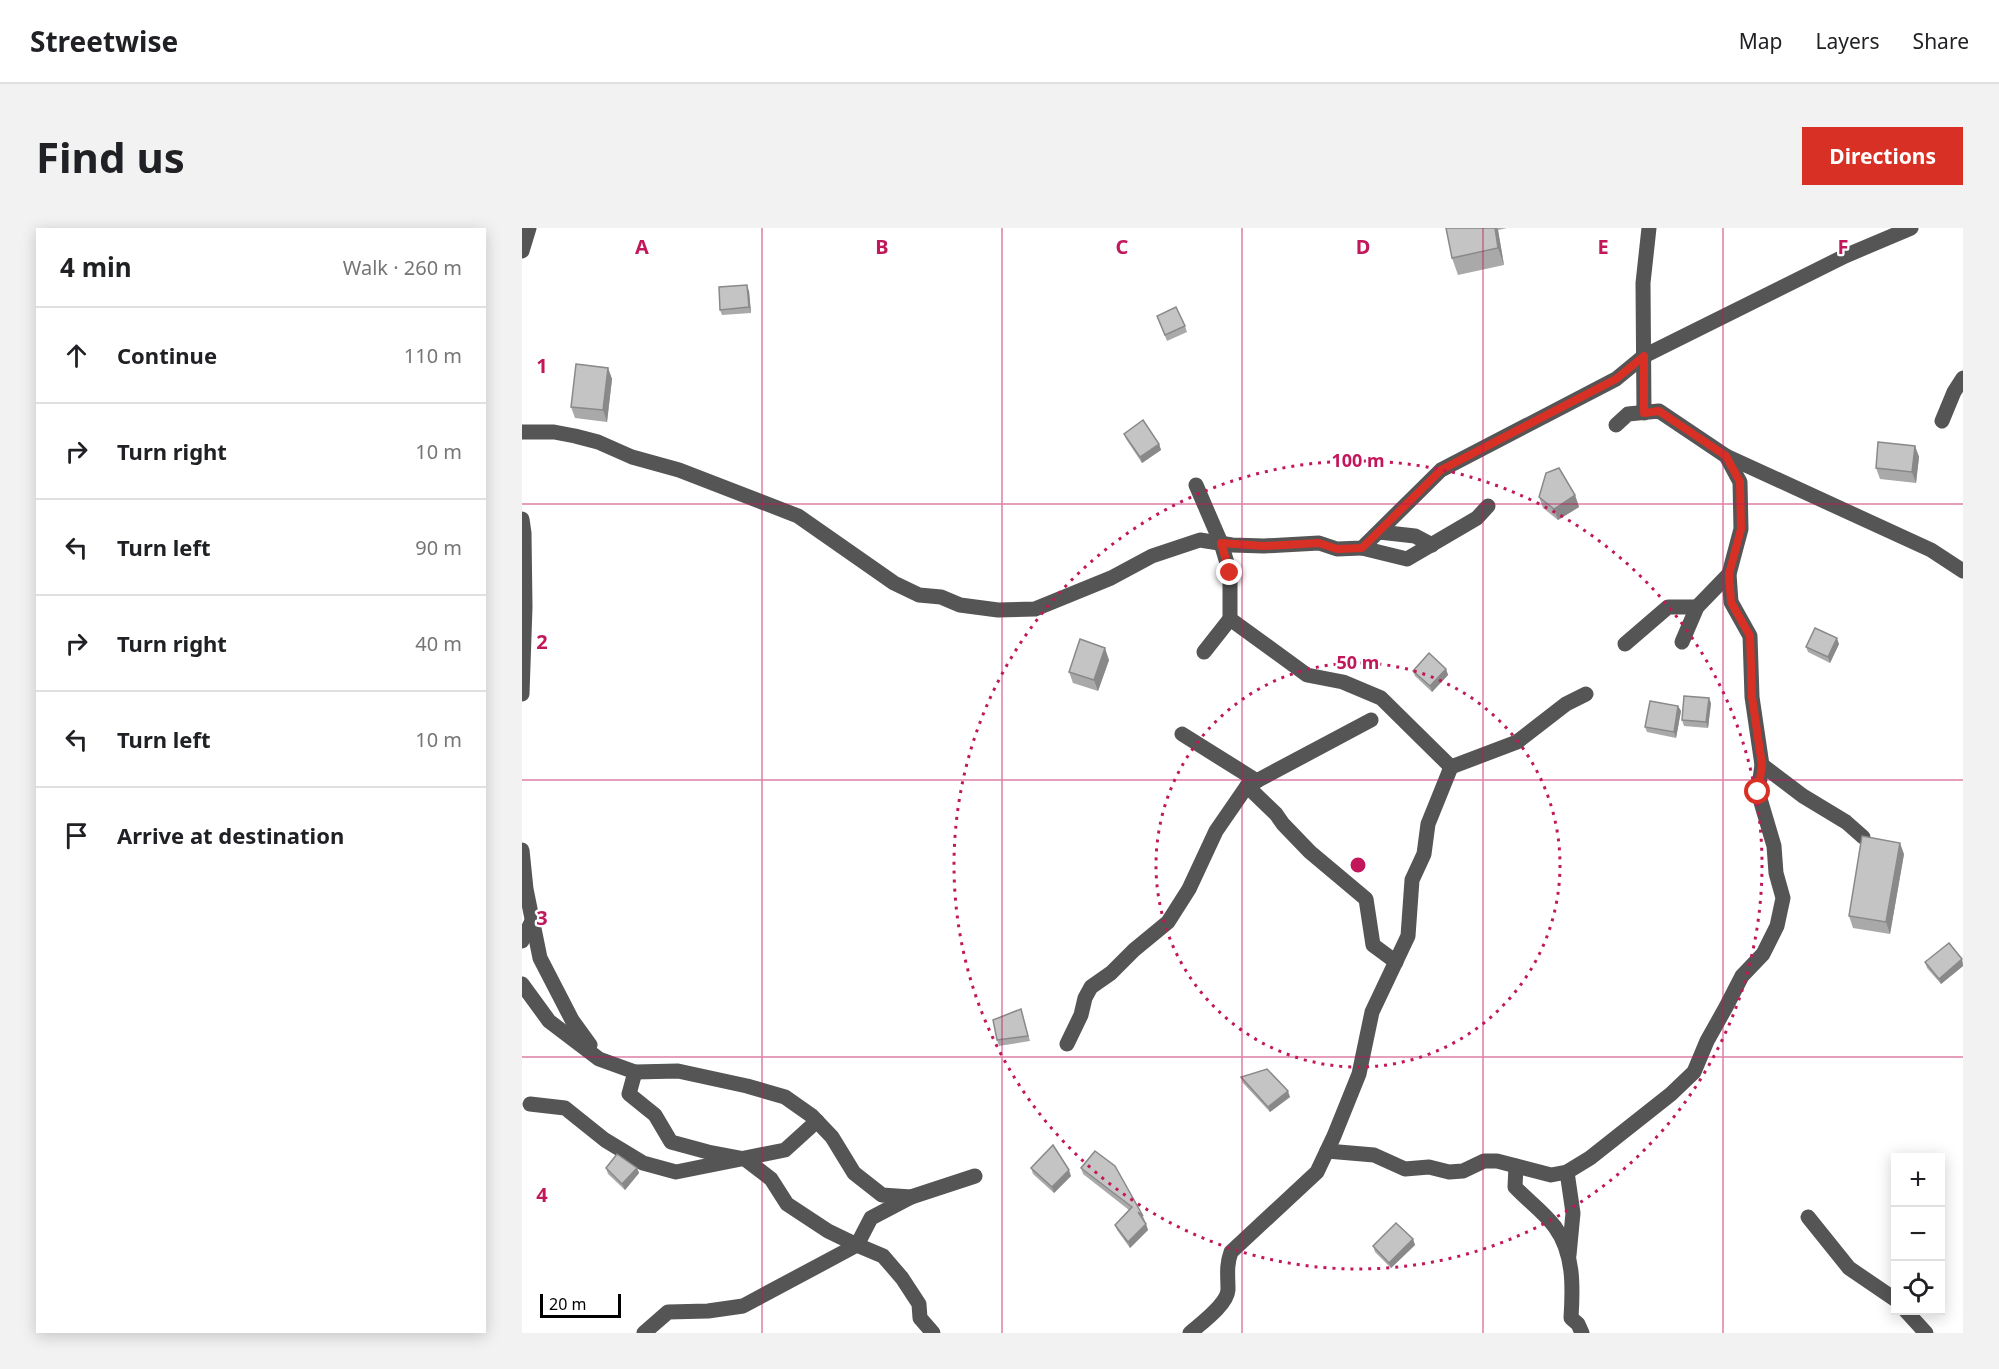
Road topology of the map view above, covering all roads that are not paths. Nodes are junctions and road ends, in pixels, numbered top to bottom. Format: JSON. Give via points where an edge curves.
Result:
{"nodes":[{"id":1,"x":529,"y":228,"type":"edge"},
{"id":2,"x":1649,"y":228,"type":"edge"},
{"id":3,"x":1911,"y":228,"type":"edge"},
{"id":4,"x":522,"y":251,"type":"edge"},
{"id":5,"x":1644,"y":356,"type":"junction"},
{"id":6,"x":1963,"y":378,"type":"edge"},
{"id":7,"x":1644,"y":413,"type":"junction"},
{"id":8,"x":1942,"y":421,"type":"dead end"},
{"id":9,"x":1616,"y":425,"type":"dead end"},
{"id":10,"x":522,"y":432,"type":"edge"},
{"id":11,"x":1726,"y":456,"type":"junction"},
{"id":12,"x":1196,"y":484,"type":"dead end"},
{"id":13,"x":1488,"y":506,"type":"dead end"},
{"id":14,"x":522,"y":519,"type":"edge"},
{"id":15,"x":1379,"y":532,"type":"junction"},
{"id":16,"x":1221,"y":543,"type":"junction"},
{"id":17,"x":1432,"y":545,"type":"junction"},
{"id":18,"x":1362,"y":548,"type":"junction"},
{"id":19,"x":1963,"y":571,"type":"edge"},
{"id":20,"x":1729,"y":574,"type":"junction"},
{"id":21,"x":1697,"y":607,"type":"junction"},
{"id":22,"x":1230,"y":619,"type":"junction"},
{"id":23,"x":1682,"y":642,"type":"dead end"},
{"id":24,"x":1625,"y":644,"type":"dead end"},
{"id":25,"x":1204,"y":652,"type":"dead end"},
{"id":26,"x":522,"y":694,"type":"edge"},
{"id":27,"x":1586,"y":694,"type":"dead end"},
{"id":28,"x":1371,"y":720,"type":"dead end"},
{"id":29,"x":1182,"y":734,"type":"dead end"},
{"id":30,"x":1762,"y":765,"type":"junction"},
{"id":31,"x":1451,"y":767,"type":"junction"},
{"id":32,"x":1252,"y":784,"type":"junction"},
{"id":33,"x":1863,"y":837,"type":"edge"},
{"id":34,"x":522,"y":850,"type":"edge"},
{"id":35,"x":532,"y":921,"type":"junction"},
{"id":36,"x":522,"y":941,"type":"edge"},
{"id":37,"x":1396,"y":962,"type":"junction"},
{"id":38,"x":522,"y":984,"type":"edge"},
{"id":39,"x":1067,"y":1044,"type":"dead end"},
{"id":40,"x":599,"y":1059,"type":"junction"},
{"id":41,"x":635,"y":1071,"type":"junction"},
{"id":42,"x":530,"y":1104,"type":"dead end"},
{"id":43,"x":817,"y":1121,"type":"junction"},
{"id":44,"x":1327,"y":1151,"type":"junction"},
{"id":45,"x":745,"y":1159,"type":"junction"},
{"id":46,"x":1516,"y":1166,"type":"junction"},
{"id":47,"x":1567,"y":1172,"type":"junction"},
{"id":48,"x":975,"y":1176,"type":"dead end"},
{"id":49,"x":911,"y":1197,"type":"junction"},
{"id":50,"x":1808,"y":1217,"type":"dead end"},
{"id":51,"x":857,"y":1245,"type":"junction"},
{"id":52,"x":1569,"y":1257,"type":"junction"},
{"id":53,"x":1891,"y":1297,"type":"edge"},
{"id":54,"x":1909,"y":1315,"type":"edge"},
{"id":55,"x":644,"y":1333,"type":"edge"},
{"id":56,"x":933,"y":1333,"type":"edge"},
{"id":57,"x":1190,"y":1333,"type":"edge"},
{"id":58,"x":1582,"y":1333,"type":"edge"},
{"id":59,"x":1926,"y":1333,"type":"edge"}],
"edges":[{"from":1,"to":4,"type":"street"},
{"from":2,"to":5,"type":"street","via":[[1643,283]]},
{"from":3,"to":5,"type":"street","via":[[1845,256]]},
{"from":5,"to":7,"type":"street"},
{"from":5,"to":15,"type":"street","via":[[1616,379],[1441,470]]},
{"from":6,"to":8,"type":"street"},
{"from":7,"to":9,"type":"street","via":[[1628,414]]},
{"from":7,"to":11,"type":"street","via":[[1659,411]]},
{"from":10,"to":16,"type":"street","via":[[554,432],[598,442],[798,516],[894,583],[919,595],[940,597],[960,605],[1035,609],[1111,578],[1152,556],[1200,540]]},
{"from":11,"to":19,"type":"street","via":[[1930,550]]},
{"from":11,"to":20,"type":"street","via":[[1740,482],[1741,529]]},
{"from":12,"to":16,"type":"street"},
{"from":13,"to":17,"type":"street","via":[[1477,518]]},
{"from":14,"to":26,"type":"street"},
{"from":15,"to":17,"type":"street","via":[[1415,536]]},
{"from":15,"to":18,"type":"street"},
{"from":16,"to":18,"type":"street","via":[[1319,543],[1337,549]]},
{"from":16,"to":22,"type":"street","via":[[1230,573]]},
{"from":17,"to":18,"type":"street","via":[[1407,559]]},
{"from":20,"to":21,"type":"street"},
{"from":20,"to":30,"type":"street","via":[[1731,602],[1750,636],[1752,697]]},
{"from":21,"to":23,"type":"street"},
{"from":21,"to":24,"type":"street","via":[[1668,607]]},
{"from":22,"to":25,"type":"street"},
{"from":22,"to":31,"type":"street","via":[[1307,675],[1342,682],[1381,698]]},
{"from":27,"to":31,"type":"street","via":[[1566,704],[1517,742]]},
{"from":28,"to":32,"type":"street"},
{"from":29,"to":32,"type":"street"},
{"from":30,"to":33,"type":"street"},
{"from":30,"to":47,"type":"street","via":[[1758,792],[1774,846],[1783,898],[1777,926],[1763,954],[1742,976],[1694,1072],[1590,1158]]},
{"from":31,"to":37,"type":"street","via":[[1428,824],[1424,854],[1412,880],[1408,936]]},
{"from":32,"to":37,"type":"street","via":[[1282,824],[1366,899],[1373,945]]},
{"from":32,"to":39,"type":"street","via":[[1216,831],[1189,889],[1168,922],[1091,987]]},
{"from":34,"to":35,"type":"street"},
{"from":35,"to":36,"type":"street"},
{"from":35,"to":40,"type":"street","via":[[540,958],[572,1020]]},
{"from":37,"to":44,"type":"street","via":[[1372,1012],[1359,1074]]},
{"from":38,"to":40,"type":"street","via":[[549,1021]]},
{"from":40,"to":41,"type":"street"},
{"from":41,"to":43,"type":"street","via":[[678,1071],[747,1086],[785,1097]]},
{"from":41,"to":45,"type":"street","via":[[629,1094],[655,1115],[671,1142]]},
{"from":42,"to":45,"type":"street","via":[[565,1108],[605,1140],[643,1163],[676,1172]]},
{"from":43,"to":45,"type":"street","via":[[785,1150]]},
{"from":43,"to":49,"type":"street","via":[[854,1173],[882,1195]]},
{"from":44,"to":46,"type":"street","via":[[1374,1155],[1405,1168],[1429,1167],[1449,1172],[1463,1171],[1484,1161]]},
{"from":44,"to":57,"type":"street","via":[[1317,1172],[1231,1252],[1227,1263],[1228,1293]]},
{"from":45,"to":51,"type":"street","via":[[771,1179],[787,1204]]},
{"from":46,"to":47,"type":"street","via":[[1551,1175]]},
{"from":46,"to":52,"type":"street","via":[[1515,1186],[1555,1227]]},
{"from":47,"to":52,"type":"street","via":[[1573,1213]]},
{"from":48,"to":49,"type":"street"},
{"from":49,"to":51,"type":"street","via":[[871,1218]]},
{"from":50,"to":53,"type":"street","via":[[1849,1268]]},
{"from":51,"to":55,"type":"street","via":[[743,1306],[668,1311]]},
{"from":51,"to":56,"type":"street","via":[[883,1256],[902,1278],[920,1304],[920,1318]]},
{"from":52,"to":58,"type":"street","via":[[1571,1318]]},
{"from":54,"to":59,"type":"street"}]}
